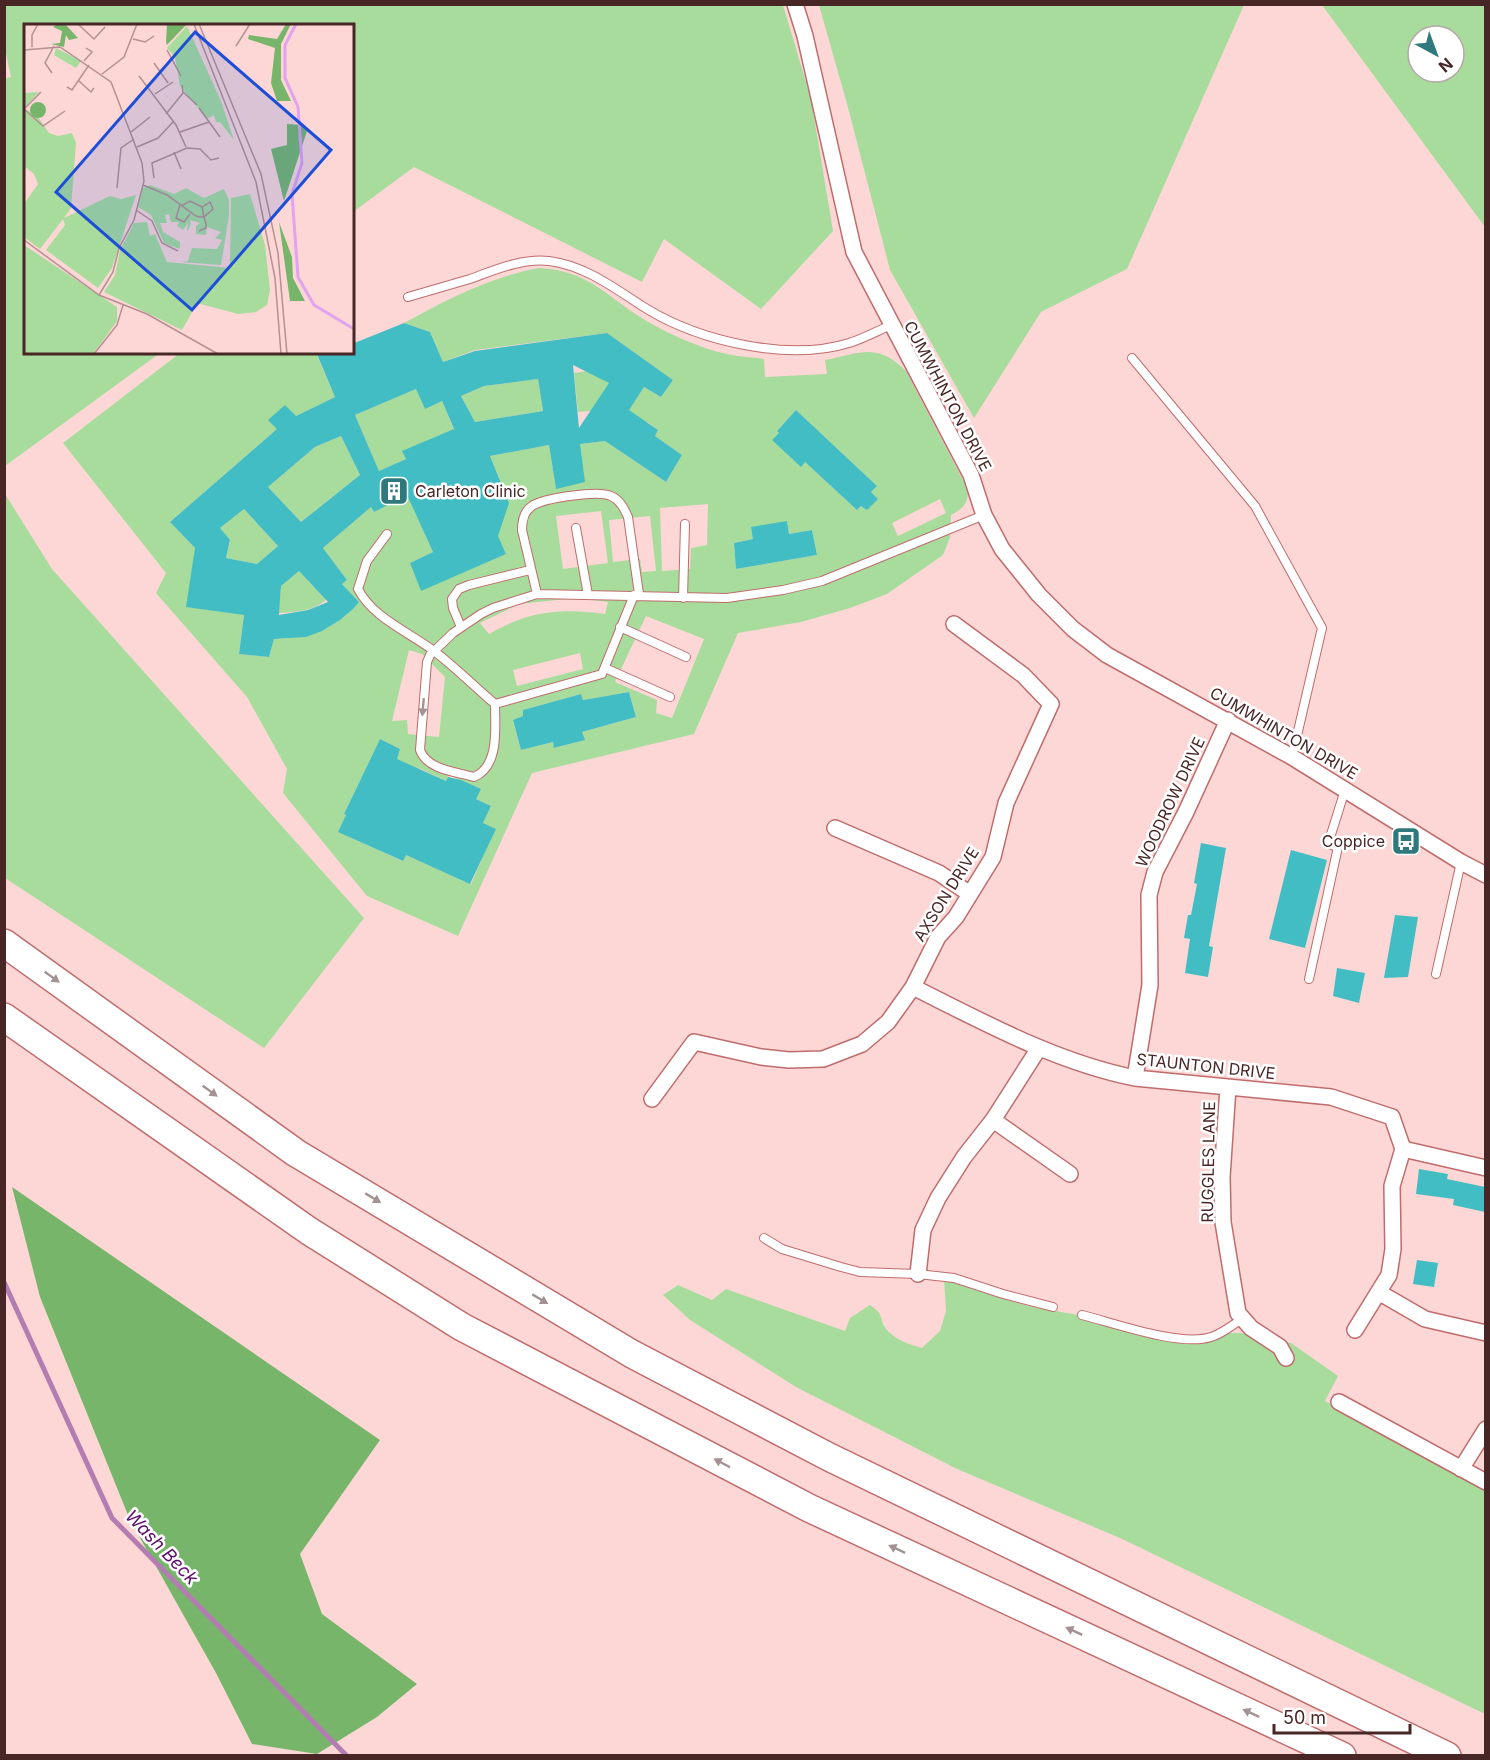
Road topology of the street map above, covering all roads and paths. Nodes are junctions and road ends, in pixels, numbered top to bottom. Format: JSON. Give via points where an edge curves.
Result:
{"nodes":[{"id":1,"x":795,"y":4,"type":"edge"},
{"id":2,"x":408,"y":297,"type":"dead end"},
{"id":3,"x":891,"y":325,"type":"junction"},
{"id":4,"x":1132,"y":358,"type":"dead end"},
{"id":5,"x":984,"y":515,"type":"junction"},
{"id":6,"x":685,"y":524,"type":"dead end"},
{"id":7,"x":576,"y":528,"type":"dead end"},
{"id":8,"x":387,"y":534,"type":"dead end"},
{"id":9,"x":530,"y":570,"type":"junction"},
{"id":10,"x":537,"y":594,"type":"junction"},
{"id":11,"x":588,"y":595,"type":"junction"},
{"id":12,"x":637,"y":595,"type":"junction"},
{"id":13,"x":683,"y":598,"type":"junction"},
{"id":14,"x":954,"y":624,"type":"dead end"},
{"id":15,"x":461,"y":627,"type":"junction"},
{"id":16,"x":620,"y":627,"type":"junction"},
{"id":17,"x":435,"y":651,"type":"junction"},
{"id":18,"x":686,"y":657,"type":"dead end"},
{"id":19,"x":604,"y":668,"type":"junction"},
{"id":20,"x":670,"y":697,"type":"dead end"},
{"id":21,"x":495,"y":704,"type":"junction"},
{"id":22,"x":1228,"y":720,"type":"junction"},
{"id":23,"x":1292,"y":757,"type":"junction"},
{"id":24,"x":1346,"y":789,"type":"junction"},
{"id":25,"x":835,"y":828,"type":"dead end"},
{"id":26,"x":1461,"y":862,"type":"junction"},
{"id":27,"x":1485,"y":875,"type":"edge"},
{"id":28,"x":970,"y":894,"type":"junction"},
{"id":29,"x":4,"y":943,"type":"edge"},
{"id":30,"x":1436,"y":974,"type":"dead end"},
{"id":31,"x":1309,"y":979,"type":"dead end"},
{"id":32,"x":913,"y":987,"type":"junction"},
{"id":33,"x":4,"y":1017,"type":"edge"},
{"id":34,"x":1039,"y":1048,"type":"junction"},
{"id":35,"x":1135,"y":1078,"type":"junction"},
{"id":36,"x":1228,"y":1087,"type":"junction"},
{"id":37,"x":652,"y":1100,"type":"dead end"},
{"id":38,"x":993,"y":1120,"type":"junction"},
{"id":39,"x":1403,"y":1149,"type":"junction"},
{"id":40,"x":1485,"y":1168,"type":"edge"},
{"id":41,"x":1070,"y":1174,"type":"dead end"},
{"id":42,"x":764,"y":1238,"type":"dead end"},
{"id":43,"x":918,"y":1274,"type":"junction"},
{"id":44,"x":1380,"y":1293,"type":"junction"},
{"id":45,"x":1053,"y":1307,"type":"dead end"},
{"id":46,"x":1083,"y":1315,"type":"dead end"},
{"id":47,"x":1243,"y":1319,"type":"junction"},
{"id":48,"x":1355,"y":1330,"type":"dead end"},
{"id":49,"x":1485,"y":1333,"type":"edge"},
{"id":50,"x":1286,"y":1358,"type":"dead end"},
{"id":51,"x":1339,"y":1402,"type":"dead end"},
{"id":52,"x":1485,"y":1429,"type":"edge"},
{"id":53,"x":1461,"y":1468,"type":"junction"},
{"id":54,"x":1485,"y":1482,"type":"edge"},
{"id":55,"x":1342,"y":1755,"type":"edge"},
{"id":56,"x":1447,"y":1755,"type":"edge"}],
"edges":[{"from":1,"to":3,"type":"street","name":"CUMWHINTON DRIVE","via":[[854,252]]},
{"from":2,"to":3,"type":"lane","via":[[517,263],[547,261],[586,271],[649,310],[712,338],[736,344],[818,350],[849,343]]},
{"from":3,"to":5,"type":"street","name":"CUMWHINTON DRIVE","via":[[971,475]]},
{"from":4,"to":23,"type":"lane","via":[[1255,506],[1322,628]]},
{"from":5,"to":13,"type":"lane","via":[[822,581],[727,597]]},
{"from":5,"to":22,"type":"street","name":"CUMWHINTON DRIVE","via":[[1002,549],[1073,629],[1107,655]]},
{"from":6,"to":13,"type":"lane"},
{"from":7,"to":11,"type":"lane"},
{"from":8,"to":17,"type":"lane","via":[[367,561],[358,589],[379,614]]},
{"from":9,"to":10,"type":"lane"},
{"from":9,"to":12,"type":"lane","via":[[522,530],[526,511],[541,502],[603,494],[619,502],[628,517]]},
{"from":9,"to":15,"type":"lane","via":[[469,585],[454,594],[453,608]]},
{"from":10,"to":11,"type":"lane"},
{"from":10,"to":15,"type":"lane","via":[[493,608]]},
{"from":11,"to":12,"type":"lane"},
{"from":12,"to":13,"type":"lane"},
{"from":12,"to":16,"type":"lane"},
{"from":14,"to":28,"type":"street","name":"AXSON DRIVE","via":[[1023,675],[1051,704],[1006,803],[993,857]]},
{"from":15,"to":17,"type":"lane"},
{"from":16,"to":18,"type":"lane"},
{"from":16,"to":19,"type":"lane"},
{"from":17,"to":21,"type":"lane"},
{"from":17,"to":21,"type":"lane","one_way":true,"via":[[427,662],[420,750],[425,760],[474,777],[479,775],[490,761],[494,747]]},
{"from":19,"to":20,"type":"lane"},
{"from":19,"to":21,"type":"lane","via":[[602,674]]},
{"from":22,"to":23,"type":"street","name":"CUMWHINTON DRIVE"},
{"from":22,"to":35,"type":"street","name":"WOODROW DRIVE","via":[[1155,872],[1149,895],[1150,985]]},
{"from":23,"to":24,"type":"street","name":"CUMWHINTON DRIVE"},
{"from":24,"to":26,"type":"street","name":"CUMWHINTON DRIVE"},
{"from":24,"to":31,"type":"lane","via":[[1328,844],[1338,847]]},
{"from":25,"to":28,"type":"street","via":[[939,873]]},
{"from":26,"to":27,"type":"street","name":"CUMWHINTON DRIVE"},
{"from":26,"to":30,"type":"lane"},
{"from":28,"to":32,"type":"street","name":"AXSON DRIVE","via":[[938,937]]},
{"from":29,"to":56,"type":"highway","one_way":true,"via":[[296,1153],[632,1354],[829,1457]]},
{"from":32,"to":34,"type":"street","name":"STAUNTON DRIVE"},
{"from":32,"to":37,"type":"street","name":"AXSON DRIVE","via":[[888,1022],[862,1044],[823,1059],[761,1057],[693,1041]]},
{"from":55,"to":33,"type":"highway","one_way":true,"via":[[809,1508],[462,1327],[309,1231]]},
{"from":34,"to":35,"type":"street","name":"STAUNTON DRIVE"},
{"from":34,"to":38,"type":"street"},
{"from":35,"to":36,"type":"street","name":"STAUNTON DRIVE"},
{"from":36,"to":39,"type":"street","name":"STAUNTON DRIVE","via":[[1331,1097],[1392,1117]]},
{"from":36,"to":47,"type":"street","name":"RUGGLES LANE","via":[[1223,1222],[1238,1312]]},
{"from":38,"to":41,"type":"street"},
{"from":38,"to":43,"type":"street","via":[[938,1198],[923,1230]]},
{"from":39,"to":40,"type":"street"},
{"from":39,"to":44,"type":"street","via":[[1392,1186],[1393,1249],[1389,1275]]},
{"from":42,"to":43,"type":"lane","via":[[782,1249],[860,1272]]},
{"from":43,"to":45,"type":"lane","via":[[954,1278]]},
{"from":44,"to":48,"type":"street"},
{"from":44,"to":49,"type":"street","via":[[1425,1319]]},
{"from":46,"to":47,"type":"lane","via":[[1193,1340],[1211,1337]]},
{"from":47,"to":50,"type":"street","via":[[1280,1347]]},
{"from":51,"to":53,"type":"street"},
{"from":52,"to":53,"type":"street"},
{"from":53,"to":54,"type":"street"}]}
